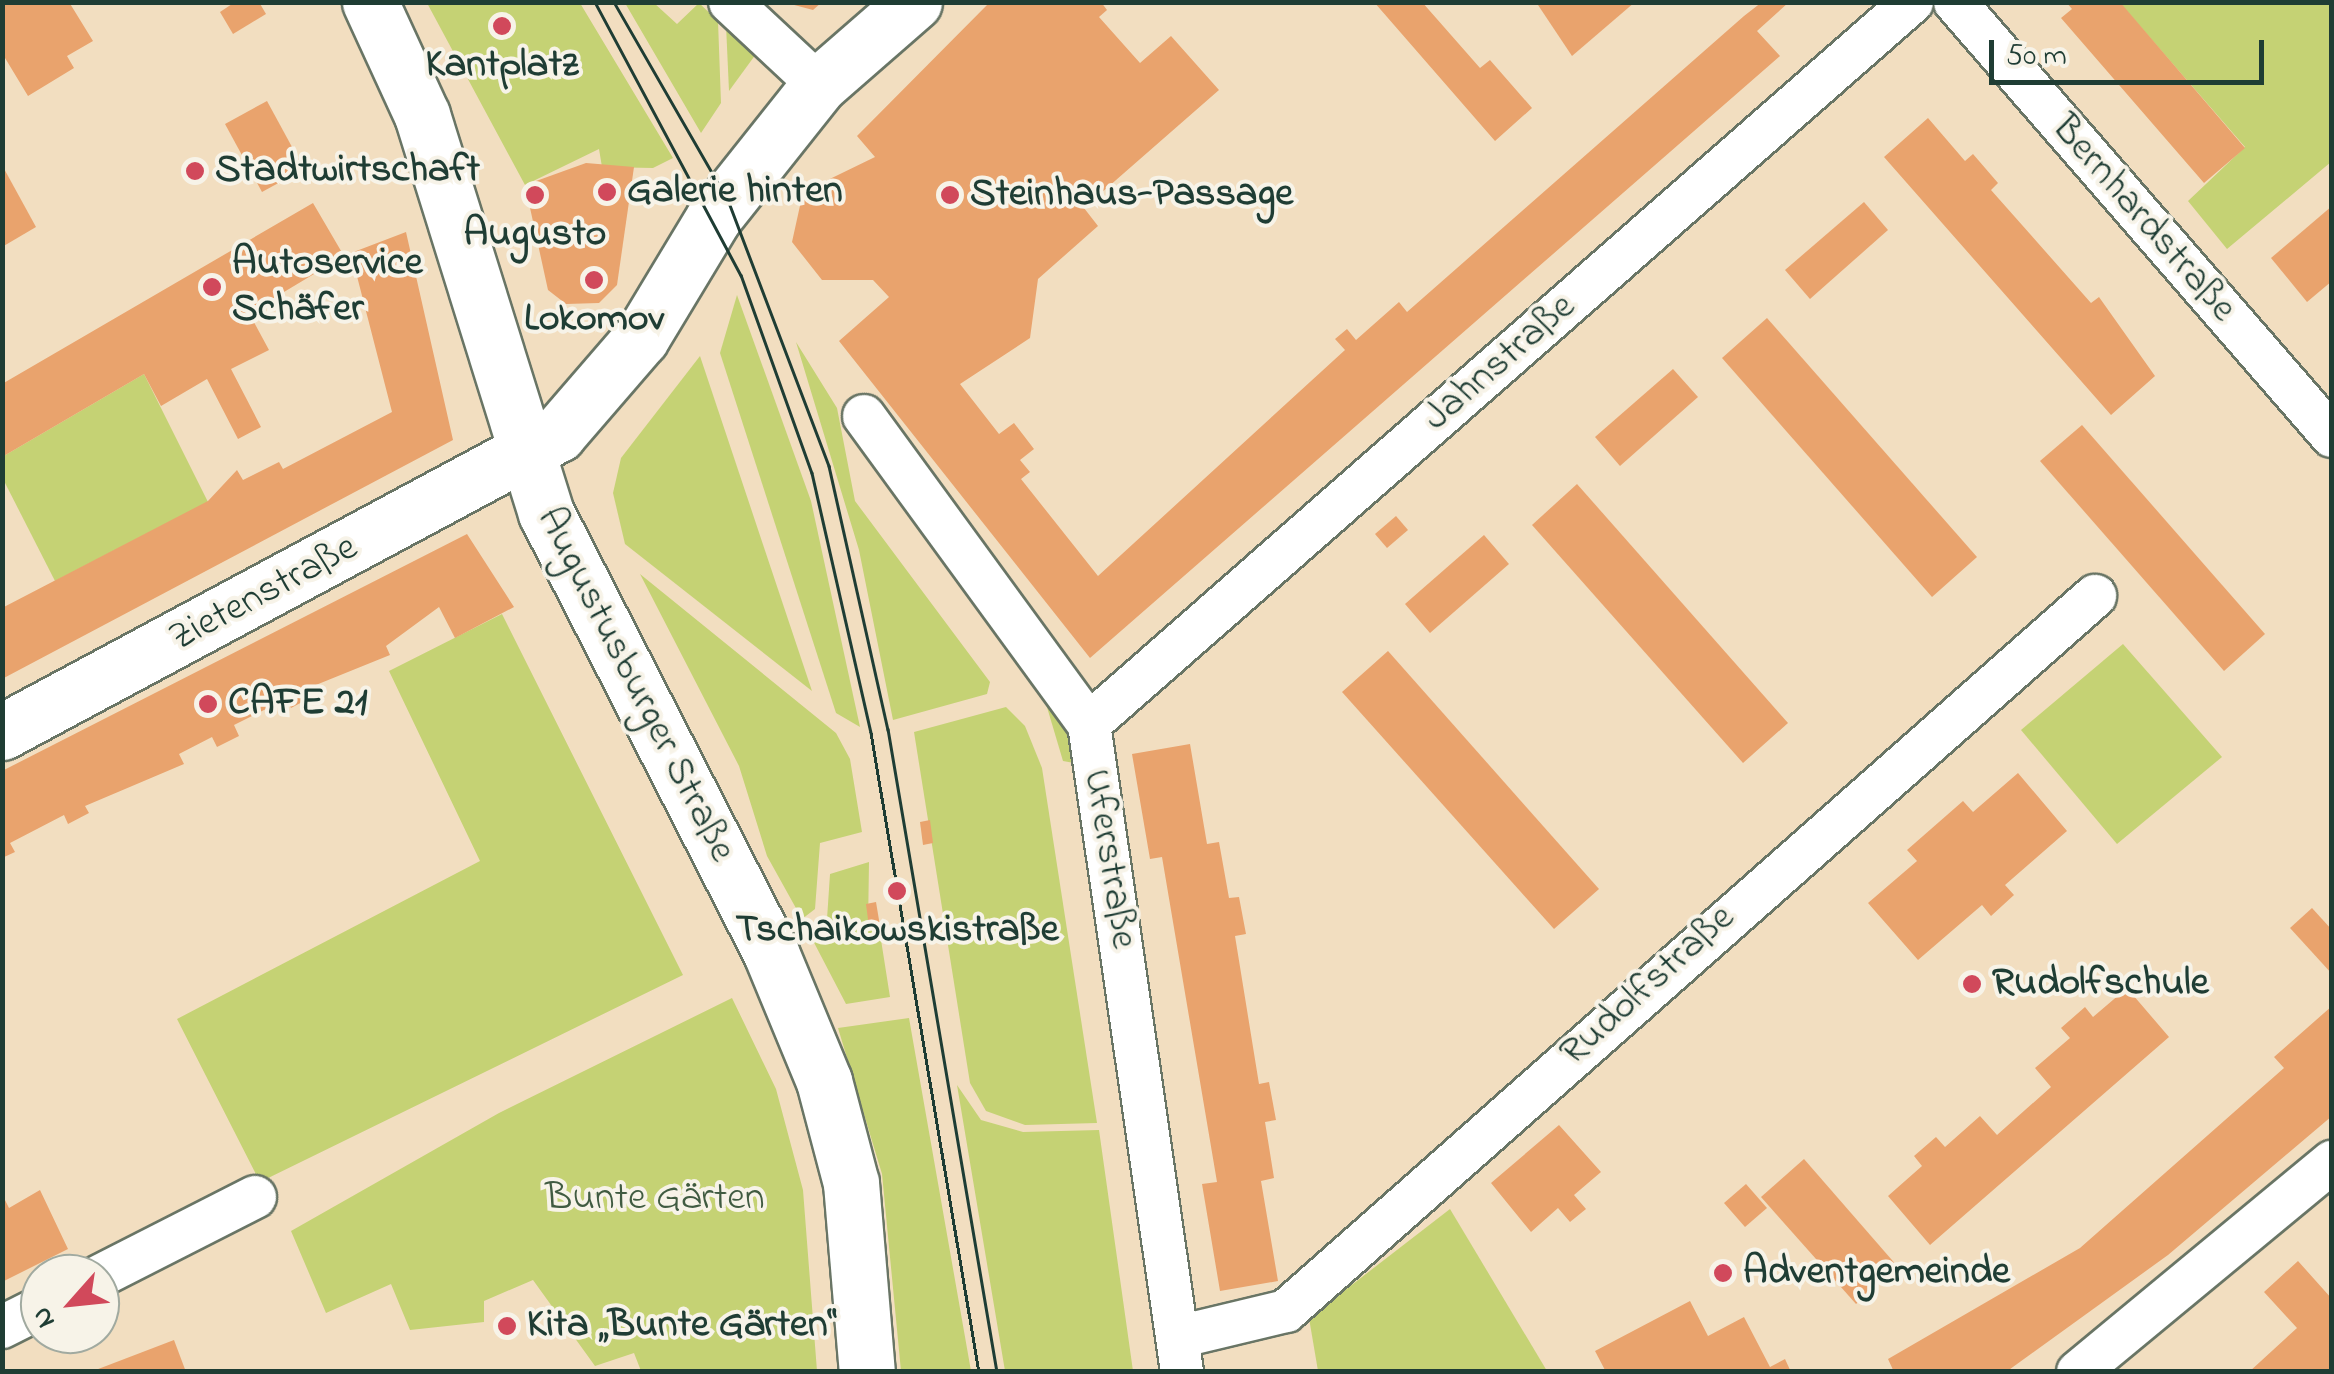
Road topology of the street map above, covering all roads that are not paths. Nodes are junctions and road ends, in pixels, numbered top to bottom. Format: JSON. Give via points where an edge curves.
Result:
{"nodes":[{"id":1,"x":370,"y":2,"type":"edge"},
{"id":2,"x":730,"y":2,"type":"edge"},
{"id":3,"x":914,"y":2,"type":"edge"},
{"id":4,"x":1912,"y":2,"type":"edge"},
{"id":5,"x":1955,"y":2,"type":"edge"},
{"id":6,"x":800,"y":70,"type":"junction"},
{"id":7,"x":2325,"y":414,"type":"edge"},
{"id":8,"x":864,"y":416,"type":"dead end"},
{"id":9,"x":524,"y":455,"type":"junction"},
{"id":10,"x":2095,"y":596,"type":"dead end"},
{"id":11,"x":1089,"y":724,"type":"junction"},
{"id":12,"x":2,"y":732,"type":"edge"},
{"id":13,"x":2332,"y":1162,"type":"edge"},
{"id":14,"x":254,"y":1197,"type":"dead end"},
{"id":15,"x":120,"y":1266,"type":"edge"},
{"id":16,"x":1182,"y":1354,"type":"edge"},
{"id":17,"x":866,"y":1372,"type":"edge"},
{"id":18,"x":2078,"y":1372,"type":"edge"}],
"edges":[{"from":1,"to":9,"type":"main road","name":"Augustusburger Straße","via":[[422,115]]},
{"from":2,"to":6,"type":"street"},
{"from":3,"to":6,"type":"main road","name":"Zietenstraße"},
{"from":4,"to":11,"type":"street","name":"Jahnstraße"},
{"from":5,"to":7,"type":"street","name":"Bernhardstraße"},
{"from":6,"to":9,"type":"main road","name":"Zietenstraße","via":[[641,338],[558,434]]},
{"from":8,"to":11,"type":"street","name":"Uferstraße"},
{"from":9,"to":12,"type":"main road","name":"Zietenstraße"},
{"from":9,"to":17,"type":"main road","name":"Augustusburger Straße","via":[[576,579],[803,1024],[851,1182]]},
{"from":10,"to":16,"type":"street","name":"Rudolfstraße","via":[[1286,1311]]},
{"from":11,"to":16,"type":"street","name":"Uferstraße"},
{"from":13,"to":18,"type":"street"},
{"from":14,"to":15,"type":"street"}]}
